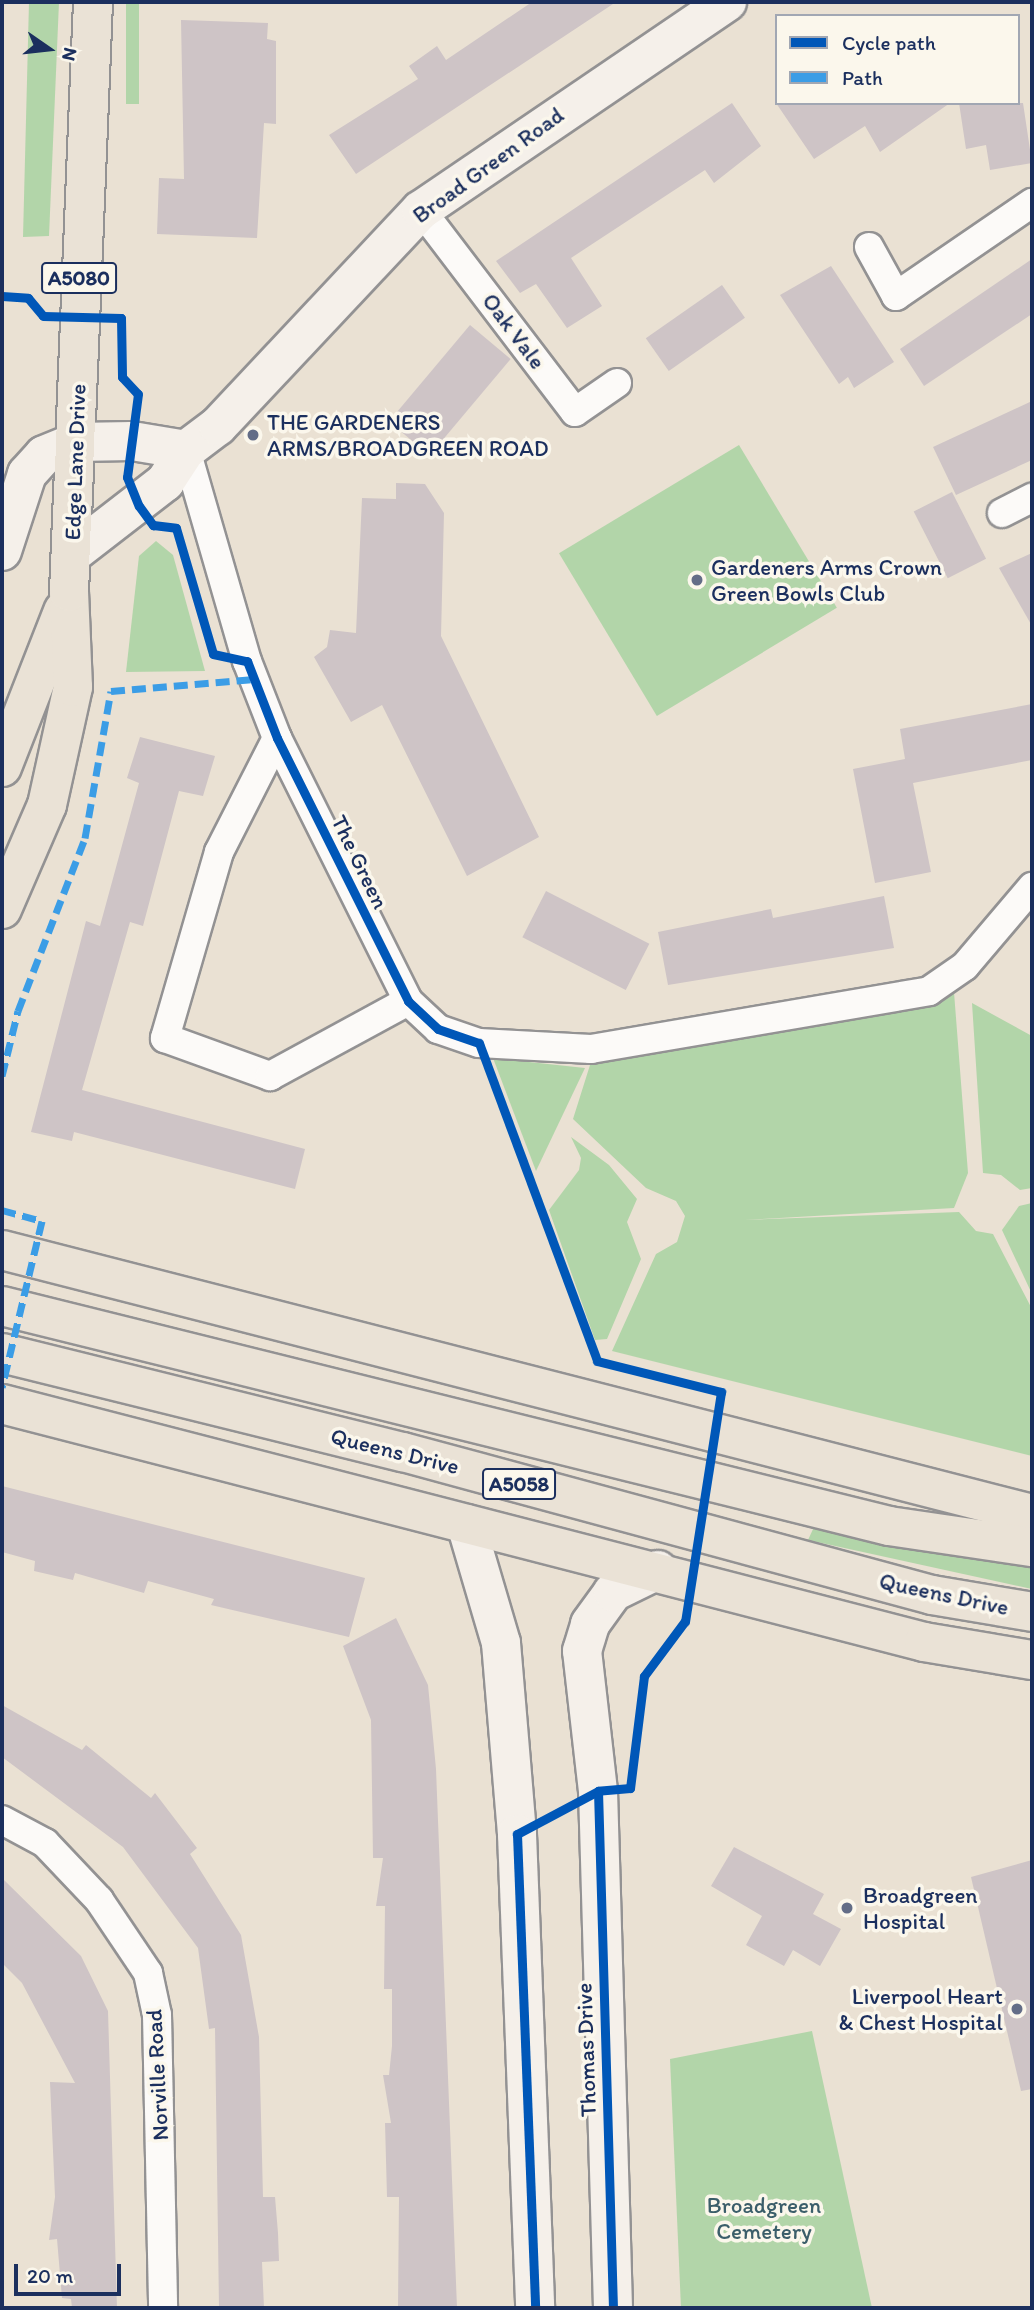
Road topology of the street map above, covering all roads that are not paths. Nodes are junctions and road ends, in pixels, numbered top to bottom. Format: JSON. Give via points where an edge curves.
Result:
{"nodes":[{"id":1,"x":93,"y":2,"type":"edge"},
{"id":2,"x":727,"y":2,"type":"edge"},
{"id":3,"x":1032,"y":203,"type":"edge"},
{"id":4,"x":421,"y":210,"type":"junction"},
{"id":5,"x":869,"y":247,"type":"dead end"},
{"id":6,"x":617,"y":383,"type":"dead end"},
{"id":7,"x":76,"y":442,"type":"junction"},
{"id":8,"x":186,"y":450,"type":"junction"},
{"id":9,"x":1032,"y":498,"type":"edge"},
{"id":10,"x":1002,"y":513,"type":"dead end"},
{"id":11,"x":2,"y":551,"type":"edge"},
{"id":12,"x":72,"y":554,"type":"junction"},
{"id":13,"x":69,"y":592,"type":"junction"},
{"id":14,"x":277,"y":738,"type":"junction"},
{"id":15,"x":2,"y":767,"type":"edge"},
{"id":16,"x":1032,"y":887,"type":"edge"},
{"id":17,"x":2,"y":909,"type":"edge"},
{"id":18,"x":408,"y":1001,"type":"junction"},
{"id":19,"x":2,"y":1250,"type":"edge"},
{"id":20,"x":2,"y":1306,"type":"edge"},
{"id":21,"x":2,"y":1353,"type":"edge"},
{"id":22,"x":2,"y":1404,"type":"edge"},
{"id":23,"x":1032,"y":1514,"type":"edge"},
{"id":24,"x":466,"y":1524,"type":"junction"},
{"id":25,"x":1032,"y":1547,"type":"edge"},
{"id":26,"x":658,"y":1570,"type":"junction"},
{"id":27,"x":1032,"y":1612,"type":"edge"},
{"id":28,"x":1032,"y":1660,"type":"edge"},
{"id":29,"x":2,"y":1820,"type":"edge"},
{"id":30,"x":163,"y":2308,"type":"edge"},
{"id":31,"x":535,"y":2308,"type":"edge"},
{"id":32,"x":613,"y":2308,"type":"edge"}],
"edges":[{"from":1,"to":7,"type":"highway","name":"Edge Lane Drive","number":"A5080"},
{"from":2,"to":4,"type":"street","name":"Broad Green Road"},
{"from":3,"to":5,"type":"street","via":[[896,296]]},
{"from":4,"to":6,"type":"street","name":"Oak Vale","via":[[576,412]]},
{"from":4,"to":8,"type":"street","name":"Broad Green Road","via":[[218,426]]},
{"from":7,"to":8,"type":"street","via":[[132,441]]},
{"from":7,"to":11,"type":"street","via":[[44,455],[27,474]]},
{"from":7,"to":12,"type":"highway","name":"Edge Lane Drive","number":"A5080"},
{"from":8,"to":12,"type":"street","name":"Broad Green Road","via":[[139,506]]},
{"from":8,"to":14,"type":"street","name":"The Green","via":[[247,661]]},
{"from":9,"to":10,"type":"street"},
{"from":12,"to":13,"type":"highway","name":"Edge Lane Drive","number":"A5080"},
{"from":13,"to":15,"type":"highway"},
{"from":13,"to":17,"type":"highway","name":"Edge Lane Drive","number":"A5080","via":[[73,687],[65,739],[38,829]]},
{"from":14,"to":18,"type":"street","name":"The Green"},
{"from":14,"to":18,"type":"street","via":[[219,852],[165,1038],[270,1076]]},
{"from":16,"to":18,"type":"street","name":"The Green","via":[[965,966],[929,991],[592,1049],[479,1043],[438,1029]]},
{"from":19,"to":23,"type":"highway"},
{"from":20,"to":25,"type":"highway","number":"A5058","via":[[889,1525]]},
{"from":21,"to":27,"type":"highway","name":"Queens Drive","number":"A5058","via":[[932,1595]]},
{"from":22,"to":24,"type":"highway"},
{"from":24,"to":26,"type":"highway"},
{"from":24,"to":31,"type":"street","via":[[489,1586],[503,1670],[517,1834]]},
{"from":26,"to":28,"type":"highway","via":[[924,1642]]},
{"from":26,"to":32,"type":"street","name":"Thomas Drive","via":[[613,1592],[590,1624],[582,1651],[598,1791]]},
{"from":29,"to":30,"type":"street","name":"Norville Road","via":[[54,1852],[99,1900],[148,1973],[157,2015]]}]}
